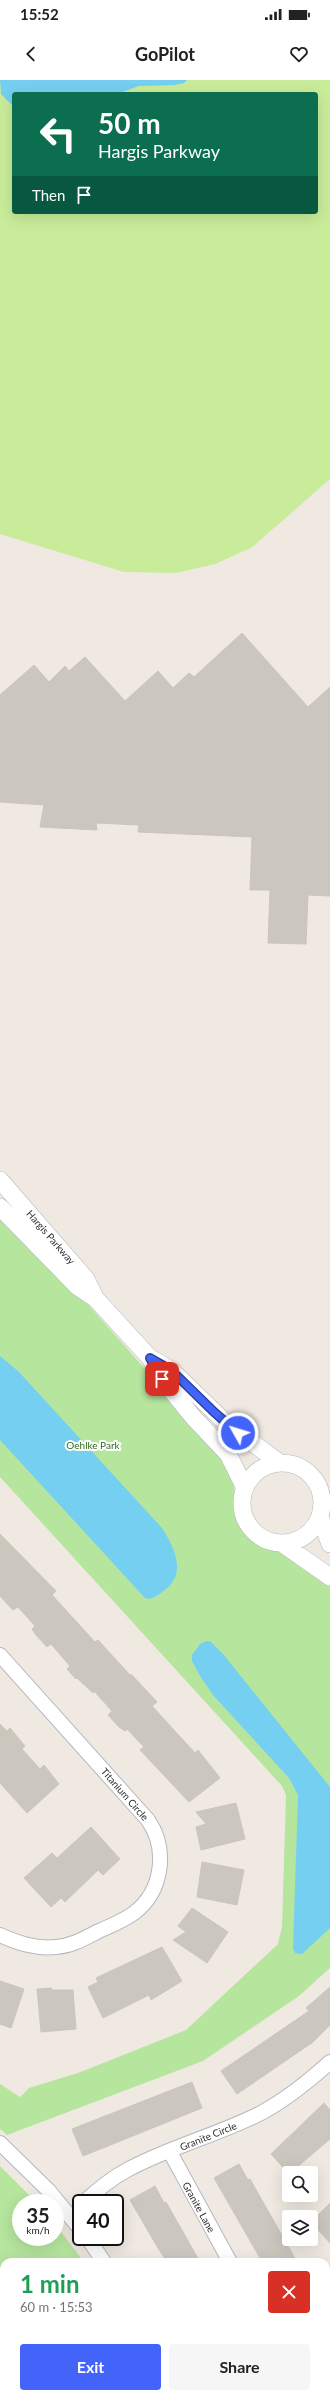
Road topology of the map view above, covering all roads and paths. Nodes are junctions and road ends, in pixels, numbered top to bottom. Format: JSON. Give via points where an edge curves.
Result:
{"nodes":[{"id":1,"x":0,"y":1180,"type":"edge"},
{"id":2,"x":0,"y":1207,"type":"edge"},
{"id":3,"x":96,"y":1299,"type":"junction"},
{"id":4,"x":150,"y":1358,"type":"junction"},
{"id":5,"x":280,"y":1463,"type":"junction"},
{"id":6,"x":245,"y":1488,"type":"junction"},
{"id":7,"x":320,"y":1517,"type":"junction"},
{"id":8,"x":283,"y":1544,"type":"junction"},
{"id":9,"x":330,"y":1544,"type":"edge"},
{"id":10,"x":330,"y":1577,"type":"edge"},
{"id":11,"x":0,"y":1655,"type":"edge"},
{"id":12,"x":0,"y":1935,"type":"edge"},
{"id":13,"x":330,"y":2062,"type":"edge"},
{"id":14,"x":0,"y":2143,"type":"edge"},
{"id":15,"x":170,"y":2152,"type":"junction"},
{"id":16,"x":93,"y":2194,"type":"edge"},
{"id":17,"x":72,"y":2212,"type":"edge"},
{"id":18,"x":69,"y":2215,"type":"junction"},
{"id":19,"x":72,"y":2219,"type":"edge"},
{"id":20,"x":92,"y":2246,"type":"edge"},
{"id":21,"x":101,"y":2258,"type":"edge"},
{"id":22,"x":228,"y":2258,"type":"edge"}],
"edges":[{"from":1,"to":3,"type":"street","name":"Hargis Parkway","via":[[86,1279]]},
{"from":2,"to":3,"type":"street","name":"Hargis Parkway","via":[[78,1287]]},
{"from":3,"to":4,"type":"street","name":"Hargis Parkway"},
{"from":4,"to":5,"type":"street","name":"Hargis Parkway","via":[[171,1370],[226,1424]]},
{"from":4,"to":6,"type":"street","name":"Hargis Parkway","via":[[162,1379],[188,1412],[228,1454]]},
{"from":5,"to":6,"type":"street","via":[[259,1470]]},
{"from":5,"to":7,"type":"street","via":[[305,1470],[315,1479],[322,1500]]},
{"from":6,"to":8,"type":"street","via":[[243,1514],[249,1526],[258,1536],[270,1542]]},
{"from":7,"to":8,"type":"street","via":[[306,1536],[295,1542]]},
{"from":7,"to":9,"type":"street"},
{"from":8,"to":10,"type":"street"},
{"from":11,"to":12,"type":"street","name":"Titanium Circle","via":[[148,1820],[157,1836],[160,1855],[159,1873],[153,1891],[139,1909],[78,1942],[57,1947],[31,1946]]},
{"from":13,"to":15,"type":"street","name":"Granite Circle","via":[[298,2090],[271,2108]]},
{"from":14,"to":18,"type":"street"},
{"from":15,"to":16,"type":"street","name":"Granite Circle","via":[[127,2170]]},
{"from":15,"to":22,"type":"street","name":"Granite Lane"},
{"from":17,"to":18,"type":"street","name":"Granite Circle"},
{"from":18,"to":19,"type":"street"},
{"from":20,"to":21,"type":"street"}]}
